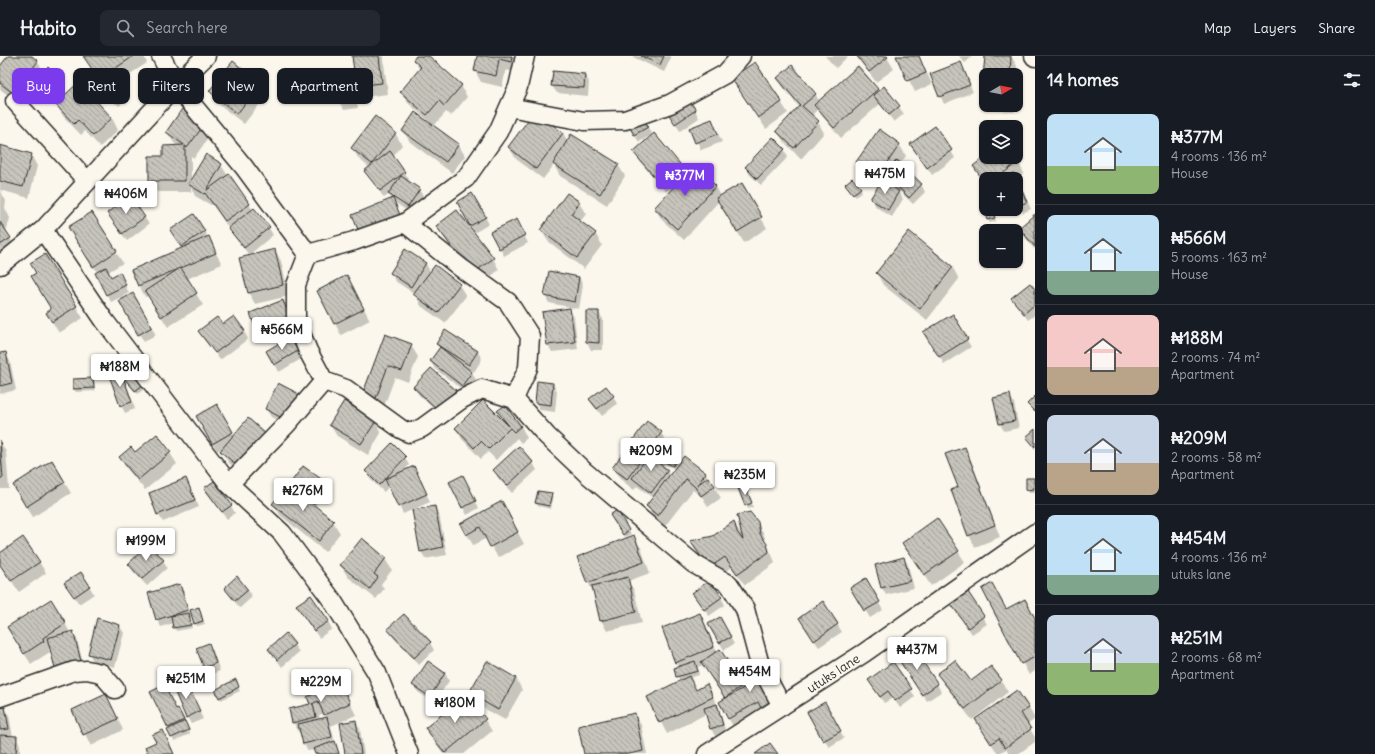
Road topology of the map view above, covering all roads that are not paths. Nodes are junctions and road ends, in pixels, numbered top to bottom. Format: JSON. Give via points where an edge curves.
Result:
{"nodes":[{"id":1,"x":161,"y":56,"type":"edge"},
{"id":2,"x":206,"y":56,"type":"edge"},
{"id":3,"x":524,"y":56,"type":"edge"},
{"id":4,"x":741,"y":56,"type":"edge"},
{"id":5,"x":167,"y":68,"type":"edge"},
{"id":6,"x":194,"y":68,"type":"edge"},
{"id":7,"x":18,"y":104,"type":"edge"},
{"id":8,"x":159,"y":104,"type":"edge"},
{"id":9,"x":192,"y":104,"type":"edge"},
{"id":10,"x":509,"y":107,"type":"junction"},
{"id":11,"x":88,"y":181,"type":"junction"},
{"id":12,"x":405,"y":223,"type":"junction"},
{"id":13,"x":43,"y":230,"type":"junction"},
{"id":14,"x":308,"y":254,"type":"junction"},
{"id":15,"x":0,"y":265,"type":"edge"},
{"id":16,"x":324,"y":381,"type":"junction"},
{"id":17,"x":514,"y":399,"type":"junction"},
{"id":18,"x":229,"y":484,"type":"junction"},
{"id":19,"x":1035,"y":533,"type":"edge"},
{"id":20,"x":115,"y":689,"type":"dead end"},
{"id":21,"x":0,"y":697,"type":"edge"},
{"id":22,"x":782,"y":706,"type":"junction"},
{"id":23,"x":409,"y":754,"type":"edge"},
{"id":24,"x":707,"y":754,"type":"edge"}],
"edges":[{"from":1,"to":5,"type":"street"},
{"from":2,"to":6,"type":"street"},
{"from":3,"to":10,"type":"street","via":[[518,88]]},
{"from":4,"to":10,"type":"street","via":[[725,74],[670,104],[625,120],[584,121]]},
{"from":7,"to":11,"type":"street"},
{"from":8,"to":11,"type":"street"},
{"from":9,"to":14,"type":"street","via":[[244,167]]},
{"from":10,"to":12,"type":"street","via":[[498,132],[466,178]]},
{"from":11,"to":13,"type":"street"},
{"from":12,"to":14,"type":"street"},
{"from":12,"to":17,"type":"street","via":[[508,302],[530,336],[528,368]]},
{"from":13,"to":15,"type":"street"},
{"from":13,"to":18,"type":"street","via":[[104,320]]},
{"from":14,"to":16,"type":"street","via":[[296,285],[296,321]]},
{"from":16,"to":17,"type":"street","via":[[346,389],[409,434],[482,389]]},
{"from":16,"to":18,"type":"street"},
{"from":17,"to":22,"type":"street","via":[[547,436],[585,472],[694,564],[729,584],[745,609],[760,665]]},
{"from":18,"to":23,"type":"street","via":[[282,533],[332,600],[377,673]]},
{"from":19,"to":22,"type":"street","name":"utuks lane","via":[[864,653]]},
{"from":20,"to":21,"type":"street","via":[[101,673],[87,670],[74,671]]},
{"from":22,"to":24,"type":"street","name":"utuks lane"}]}
